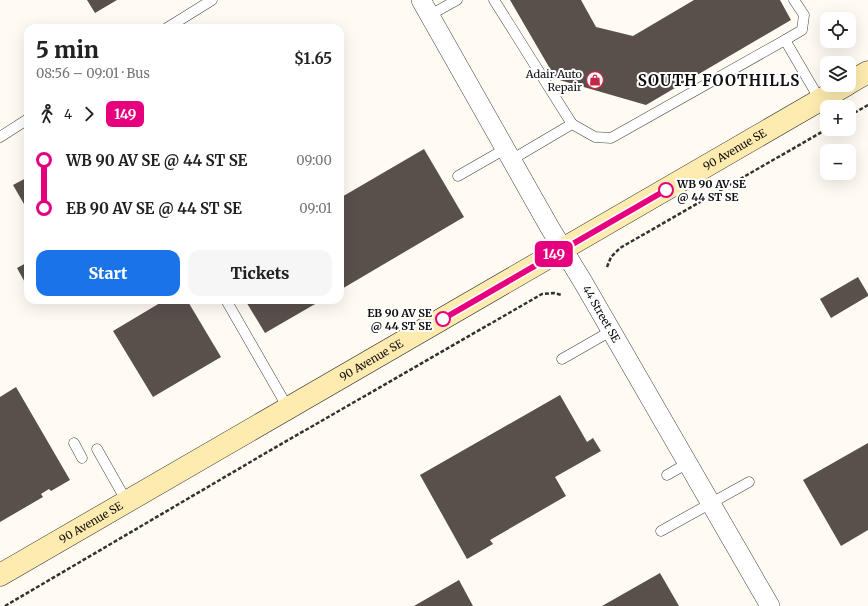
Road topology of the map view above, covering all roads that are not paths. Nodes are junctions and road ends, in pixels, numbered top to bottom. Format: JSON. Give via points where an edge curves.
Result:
{"nodes":[{"id":1,"x":212,"y":0,"type":"edge"},
{"id":2,"x":456,"y":0,"type":"edge"},
{"id":3,"x":494,"y":0,"type":"edge"},
{"id":4,"x":794,"y":0,"type":"edge"},
{"id":5,"x":425,"y":7,"type":"edge"},
{"id":6,"x":173,"y":24,"type":"edge"},
{"id":7,"x":786,"y":40,"type":"junction"},
{"id":8,"x":868,"y":72,"type":"edge"},
{"id":9,"x":856,"y":79,"type":"edge"},
{"id":10,"x":834,"y":92,"type":"edge"},
{"id":11,"x":820,"y":100,"type":"junction"},
{"id":12,"x":24,"y":122,"type":"edge"},
{"id":13,"x":572,"y":124,"type":"junction"},
{"id":14,"x":0,"y":137,"type":"edge"},
{"id":15,"x":508,"y":155,"type":"junction"},
{"id":16,"x":458,"y":176,"type":"dead end"},
{"id":17,"x":563,"y":249,"type":"junction"},
{"id":18,"x":228,"y":304,"type":"edge"},
{"id":19,"x":611,"y":331,"type":"junction"},
{"id":20,"x":562,"y":359,"type":"dead end"},
{"id":21,"x":288,"y":408,"type":"junction"},
{"id":22,"x":74,"y":443,"type":"dead end"},
{"id":23,"x":97,"y":449,"type":"dead end"},
{"id":24,"x":82,"y":458,"type":"dead end"},
{"id":25,"x":688,"y":463,"type":"junction"},
{"id":26,"x":667,"y":475,"type":"dead end"},
{"id":27,"x":749,"y":482,"type":"dead end"},
{"id":28,"x":126,"y":502,"type":"junction"},
{"id":29,"x":711,"y":503,"type":"junction"},
{"id":30,"x":661,"y":531,"type":"dead end"},
{"id":31,"x":0,"y":575,"type":"edge"},
{"id":32,"x":770,"y":606,"type":"edge"}],
"edges":[{"from":1,"to":6,"type":"lane"},
{"from":2,"to":5,"type":"lane"},
{"from":3,"to":13,"type":"lane"},
{"from":4,"to":7,"type":"lane","via":[[804,15],[802,30]]},
{"from":5,"to":15,"type":"street","name":"44 Street SE"},
{"from":7,"to":11,"type":"lane"},
{"from":7,"to":13,"type":"lane","via":[[611,138],[596,138]]},
{"from":8,"to":9,"type":"street"},
{"from":10,"to":11,"type":"street","name":"90 Avenue SE"},
{"from":11,"to":17,"type":"street","name":"90 Avenue SE"},
{"from":12,"to":14,"type":"lane"},
{"from":13,"to":15,"type":"lane"},
{"from":15,"to":16,"type":"lane"},
{"from":15,"to":17,"type":"street","name":"44 Street SE"},
{"from":17,"to":19,"type":"street","name":"44 Street SE"},
{"from":17,"to":21,"type":"street","name":"90 Avenue SE"},
{"from":18,"to":21,"type":"lane"},
{"from":19,"to":20,"type":"lane"},
{"from":19,"to":25,"type":"street","name":"44 Street SE"},
{"from":21,"to":28,"type":"street","name":"90 Avenue SE"},
{"from":22,"to":24,"type":"lane"},
{"from":23,"to":28,"type":"lane"},
{"from":25,"to":26,"type":"lane"},
{"from":25,"to":29,"type":"street","name":"44 Street SE"},
{"from":27,"to":29,"type":"lane"},
{"from":28,"to":31,"type":"street","name":"90 Avenue SE"},
{"from":29,"to":30,"type":"lane"},
{"from":29,"to":32,"type":"street","name":"44 Street SE"}]}
